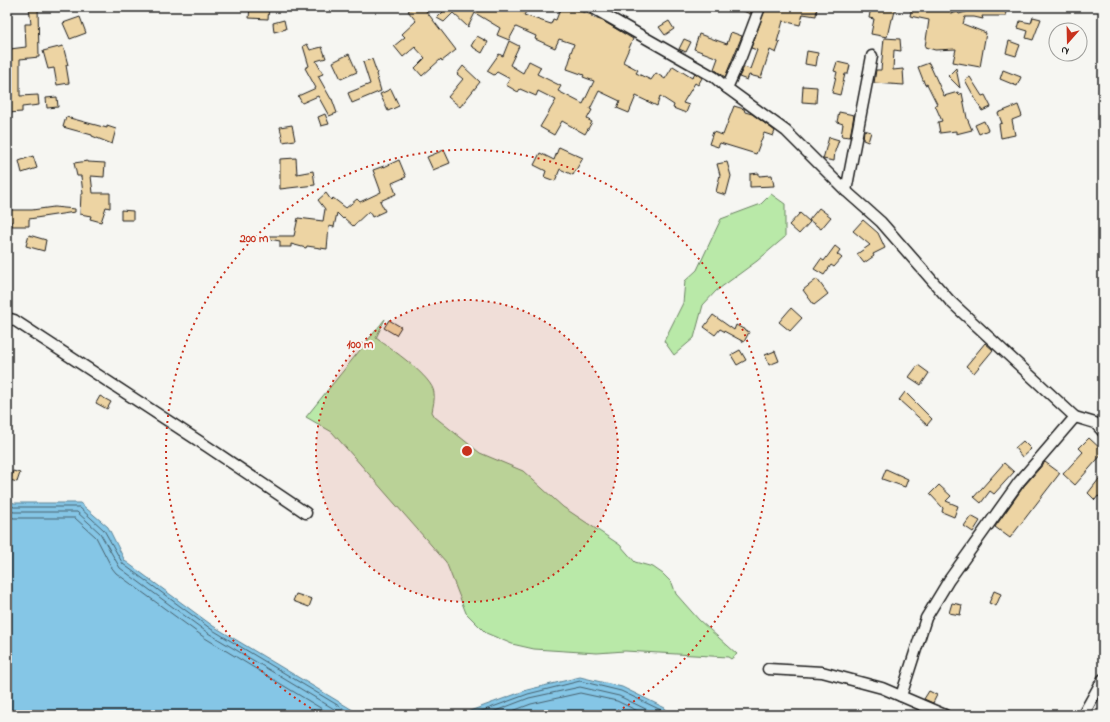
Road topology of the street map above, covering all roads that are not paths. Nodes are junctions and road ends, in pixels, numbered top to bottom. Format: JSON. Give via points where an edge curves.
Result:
{"nodes":[{"id":1,"x":591,"y":7,"type":"edge"},
{"id":2,"x":760,"y":7,"type":"edge"},
{"id":3,"x":872,"y":56,"type":"dead end"},
{"id":4,"x":727,"y":88,"type":"junction"},
{"id":5,"x":846,"y":191,"type":"junction"},
{"id":6,"x":7,"y":318,"type":"edge"},
{"id":7,"x":1075,"y":417,"type":"junction"},
{"id":8,"x":1103,"y":432,"type":"edge"},
{"id":9,"x":306,"y":513,"type":"dead end"},
{"id":10,"x":768,"y":669,"type":"dead end"},
{"id":11,"x":1103,"y":679,"type":"edge"},
{"id":12,"x":901,"y":696,"type":"junction"},
{"id":13,"x":945,"y":715,"type":"edge"},
{"id":14,"x":1083,"y":715,"type":"edge"}],
"edges":[{"from":1,"to":4,"type":"street","via":[[714,77]]},
{"from":2,"to":4,"type":"street"},
{"from":3,"to":5,"type":"street"},
{"from":4,"to":5,"type":"street","via":[[786,131]]},
{"from":5,"to":7,"type":"street","via":[[881,222],[950,301]]},
{"from":6,"to":9,"type":"street","via":[[21,324]]},
{"from":7,"to":8,"type":"street","via":[[1095,423]]},
{"from":7,"to":12,"type":"street","via":[[1019,482],[949,580],[926,618]]},
{"from":10,"to":12,"type":"street","via":[[822,672],[882,688]]},
{"from":11,"to":14,"type":"street"},
{"from":12,"to":13,"type":"street"}]}
